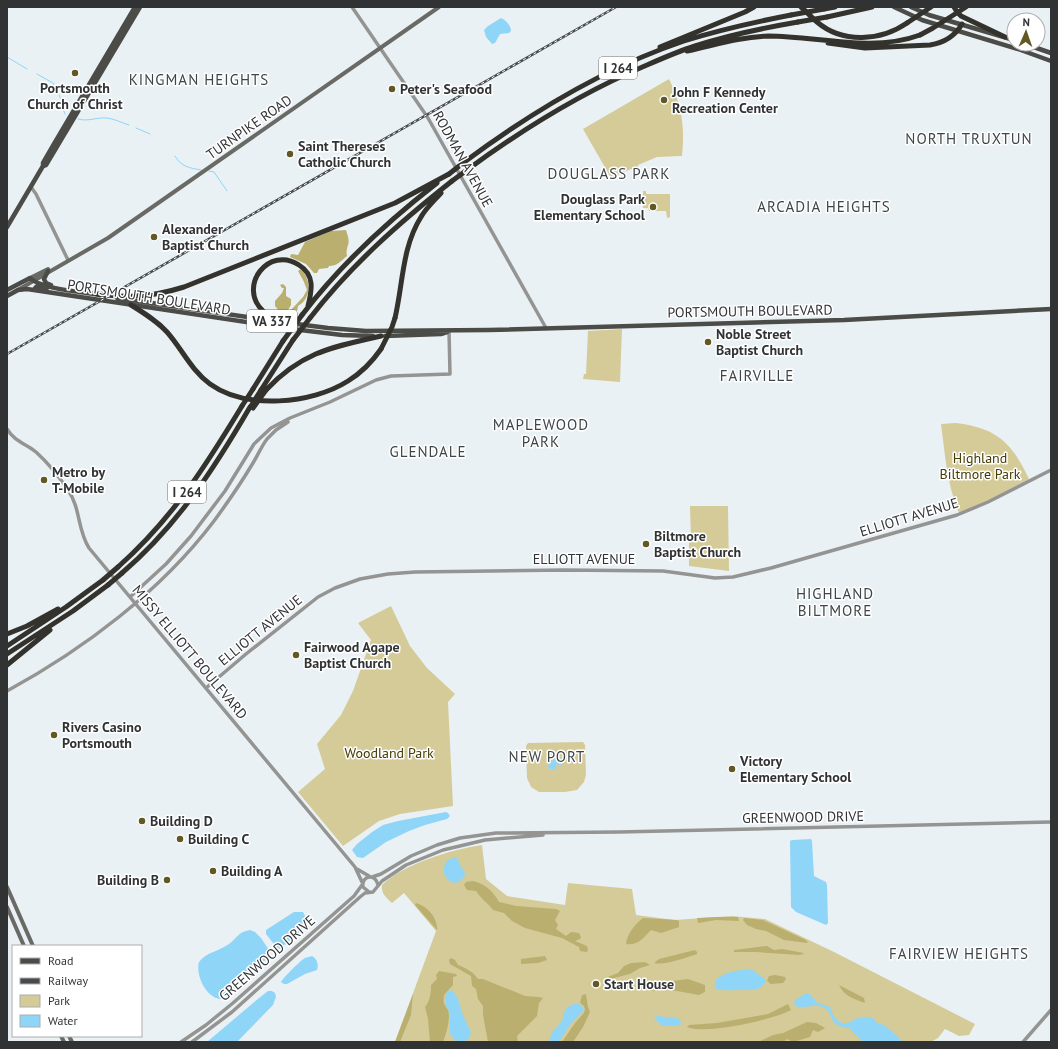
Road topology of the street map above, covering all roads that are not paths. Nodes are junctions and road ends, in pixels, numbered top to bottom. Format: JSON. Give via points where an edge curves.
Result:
{"nodes":[{"id":1,"x":135,"y":7,"type":"edge"},
{"id":2,"x":140,"y":7,"type":"edge"},
{"id":3,"x":352,"y":7,"type":"edge"},
{"id":4,"x":439,"y":7,"type":"edge"},
{"id":5,"x":754,"y":7,"type":"edge"},
{"id":6,"x":802,"y":7,"type":"edge"},
{"id":7,"x":835,"y":7,"type":"edge"},
{"id":8,"x":872,"y":7,"type":"edge"},
{"id":9,"x":894,"y":7,"type":"edge"},
{"id":10,"x":910,"y":7,"type":"edge"},
{"id":11,"x":930,"y":7,"type":"edge"},
{"id":12,"x":954,"y":7,"type":"edge"},
{"id":13,"x":966,"y":7,"type":"edge"},
{"id":14,"x":962,"y":24,"type":"junction"},
{"id":15,"x":958,"y":32,"type":"junction"},
{"id":16,"x":807,"y":38,"type":"junction"},
{"id":17,"x":1005,"y":38,"type":"joint"},
{"id":18,"x":380,"y":49,"type":"junction"},
{"id":19,"x":676,"y":52,"type":"junction"},
{"id":20,"x":1051,"y":61,"type":"edge"},
{"id":21,"x":618,"y":68,"type":"junction"},
{"id":22,"x":62,"y":134,"type":"junction"},
{"id":23,"x":449,"y":174,"type":"junction"},
{"id":24,"x":452,"y":181,"type":"junction"},
{"id":25,"x":31,"y":187,"type":"junction"},
{"id":26,"x":7,"y":227,"type":"edge"},
{"id":27,"x":68,"y":260,"type":"junction"},
{"id":28,"x":48,"y":271,"type":"junction"},
{"id":29,"x":31,"y":280,"type":"junction"},
{"id":30,"x":56,"y":288,"type":"junction"},
{"id":31,"x":7,"y":290,"type":"edge"},
{"id":32,"x":34,"y":290,"type":"junction"},
{"id":33,"x":63,"y":290,"type":"junction"},
{"id":34,"x":14,"y":292,"type":"junction"},
{"id":35,"x":97,"y":294,"type":"junction"},
{"id":36,"x":7,"y":296,"type":"edge"},
{"id":37,"x":131,"y":305,"type":"junction"},
{"id":38,"x":307,"y":309,"type":"junction"},
{"id":39,"x":1051,"y":309,"type":"edge"},
{"id":40,"x":281,"y":322,"type":"junction"},
{"id":41,"x":546,"y":328,"type":"junction"},
{"id":42,"x":449,"y":331,"type":"junction"},
{"id":43,"x":381,"y":336,"type":"junction"},
{"id":44,"x":263,"y":390,"type":"junction"},
{"id":45,"x":305,"y":412,"type":"junction"},
{"id":46,"x":7,"y":429,"type":"edge"},
{"id":47,"x":1051,"y":470,"type":"edge"},
{"id":48,"x":86,"y":592,"type":"junction"},
{"id":49,"x":130,"y":597,"type":"junction"},
{"id":50,"x":135,"y":603,"type":"junction"},
{"id":51,"x":73,"y":611,"type":"junction"},
{"id":52,"x":7,"y":634,"type":"edge"},
{"id":53,"x":7,"y":646,"type":"edge"},
{"id":54,"x":7,"y":654,"type":"edge"},
{"id":55,"x":7,"y":665,"type":"edge"},
{"id":56,"x":206,"y":688,"type":"junction"},
{"id":57,"x":7,"y":691,"type":"edge"},
{"id":58,"x":1051,"y":822,"type":"edge"},
{"id":59,"x":556,"y":834,"type":"junction"},
{"id":60,"x":355,"y":866,"type":"junction"},
{"id":61,"x":371,"y":877,"type":"junction"},
{"id":62,"x":362,"y":883,"type":"junction"},
{"id":63,"x":378,"y":885,"type":"junction"},
{"id":64,"x":7,"y":888,"type":"edge"},
{"id":65,"x":368,"y":892,"type":"junction"},
{"id":66,"x":7,"y":907,"type":"edge"},
{"id":67,"x":24,"y":945,"type":"edge"},
{"id":68,"x":33,"y":945,"type":"edge"},
{"id":69,"x":1051,"y":1010,"type":"edge"},
{"id":70,"x":181,"y":1042,"type":"edge"},
{"id":71,"x":192,"y":1042,"type":"edge"},
{"id":72,"x":1023,"y":1042,"type":"edge"}],
"edges":[{"from":1,"to":22,"type":"main road"},
{"from":2,"to":22,"type":"main road"},
{"from":3,"to":18,"type":"street","name":"RODMAN AVENUE"},
{"from":4,"to":18,"type":"main road","name":"TURNPIKE ROAD"},
{"from":5,"to":21,"type":"highway"},
{"from":6,"to":11,"type":"highway","bridge":true,"via":[[822,26],[834,32],[862,38],[895,31]]},
{"from":7,"to":21,"type":"highway","number":"I 264","bridge":true,"via":[[744,24],[662,49]]},
{"from":8,"to":19,"type":"highway","number":"I 264","bridge":true,"via":[[736,34]]},
{"from":9,"to":15,"type":"main road"},
{"from":10,"to":14,"type":"main road"},
{"from":12,"to":17,"type":"highway","via":[[962,16]]},
{"from":13,"to":16,"type":"highway","bridge":true,"via":[[933,28],[904,40],[856,43]]},
{"from":14,"to":15,"type":"highway"},
{"from":14,"to":17,"type":"main road"},
{"from":15,"to":16,"type":"highway","via":[[934,45],[912,47],[848,47]]},
{"from":15,"to":20,"type":"main road"},
{"from":16,"to":19,"type":"highway","via":[[743,38]]},
{"from":18,"to":27,"type":"main road","name":"TURNPIKE ROAD","via":[[108,238]]},
{"from":18,"to":41,"type":"street","name":"RODMAN AVENUE","via":[[428,118]]},
{"from":19,"to":24,"type":"highway","number":"I 264","bridge":true,"via":[[612,79],[583,95],[522,131]]},
{"from":21,"to":23,"type":"highway","number":"I 264","bridge":true,"via":[[548,106]]},
{"from":22,"to":25,"type":"main road"},
{"from":23,"to":35,"type":"highway","via":[[395,203],[184,287],[148,296]]},
{"from":23,"to":38,"type":"highway","number":"I 264","via":[[379,232],[348,262]]},
{"from":24,"to":37,"type":"highway","bridge":true,"via":[[426,209],[412,234],[395,318],[380,349],[356,376],[331,390],[294,399],[248,399],[231,395],[209,383],[192,367],[163,327]]},
{"from":24,"to":44,"type":"highway","number":"I 264","bridge":true,"via":[[408,216],[349,272],[293,340]]},
{"from":25,"to":26,"type":"main road"},
{"from":25,"to":27,"type":"street"},
{"from":27,"to":28,"type":"main road","name":"TURNPIKE ROAD"},
{"from":27,"to":29,"type":"main road","name":"TURNPIKE ROAD"},
{"from":28,"to":29,"type":"main road","name":"TURNPIKE ROAD"},
{"from":28,"to":30,"type":"main road","via":[[45,280]]},
{"from":29,"to":30,"type":"main road","name":"PORTSMOUTH BOULEVARD"},
{"from":29,"to":31,"type":"main road"},
{"from":29,"to":34,"type":"main road","name":"PORTSMOUTH BOULEVARD"},
{"from":30,"to":33,"type":"main road","name":"PORTSMOUTH BOULEVARD"},
{"from":32,"to":33,"type":"main road","via":[[38,287]]},
{"from":32,"to":34,"type":"main road","name":"PORTSMOUTH BOULEVARD"},
{"from":32,"to":37,"type":"main road","name":"PORTSMOUTH BOULEVARD"},
{"from":33,"to":35,"type":"main road","name":"PORTSMOUTH BOULEVARD"},
{"from":34,"to":36,"type":"main road","name":"PORTSMOUTH BOULEVARD"},
{"from":35,"to":40,"type":"main road","name":"PORTSMOUTH BOULEVARD","number":"VA 337"},
{"from":37,"to":43,"type":"main road","name":"PORTSMOUTH BOULEVARD","number":"VA 337","via":[[319,332]]},
{"from":38,"to":40,"type":"highway","via":[[312,287],[306,270],[289,260],[268,264],[260,270],[255,279],[254,299],[263,312]]},
{"from":38,"to":48,"type":"highway","number":"I 264","bridge":true,"via":[[283,341],[188,491],[155,530],[118,567]]},
{"from":39,"to":41,"type":"main road","name":"PORTSMOUTH BOULEVARD","number":"VA 337","via":[[844,320]]},
{"from":40,"to":42,"type":"main road","name":"PORTSMOUTH BOULEVARD","number":"VA 337","via":[[347,330]]},
{"from":41,"to":42,"type":"main road","name":"PORTSMOUTH BOULEVARD","number":"VA 337"},
{"from":42,"to":43,"type":"main road","name":"PORTSMOUTH BOULEVARD","number":"VA 337","via":[[441,334]]},
{"from":42,"to":45,"type":"street","via":[[450,374],[383,378]]},
{"from":43,"to":44,"type":"highway","via":[[316,353],[290,368]]},
{"from":44,"to":51,"type":"highway","number":"I 264","bridge":true,"via":[[215,466],[184,509],[157,540],[122,573]]},
{"from":45,"to":49,"type":"street","via":[[277,425],[259,438],[195,532],[166,564]]},
{"from":45,"to":50,"type":"street","via":[[267,439],[202,537]]},
{"from":46,"to":49,"type":"street","name":"MISSY ELLIOTT BOULEVARD","via":[[15,439],[38,454],[68,491],[77,507],[85,541]]},
{"from":47,"to":56,"type":"street","name":"ELLIOTT AVENUE","via":[[987,503],[957,515],[733,577],[715,578],[663,571],[584,570],[415,572],[360,579],[318,597]]},
{"from":48,"to":52,"type":"highway","via":[[44,617]]},
{"from":48,"to":53,"type":"highway","number":"I 264"},
{"from":49,"to":50,"type":"street","name":"MISSY ELLIOTT BOULEVARD"},
{"from":50,"to":56,"type":"street","name":"MISSY ELLIOTT BOULEVARD"},
{"from":50,"to":57,"type":"street","via":[[73,651]]},
{"from":51,"to":54,"type":"highway","number":"I 264"},
{"from":51,"to":55,"type":"highway"},
{"from":56,"to":60,"type":"street","name":"MISSY ELLIOTT BOULEVARD"},
{"from":58,"to":59,"type":"street","name":"GREENWOOD DRIVE"},
{"from":59,"to":61,"type":"street","name":"GREENWOOD DRIVE","via":[[500,833],[460,838],[428,849]]},
{"from":59,"to":63,"type":"street","name":"GREENWOOD DRIVE","via":[[466,843],[406,865]]},
{"from":60,"to":61,"type":"street","name":"MISSY ELLIOTT BOULEVARD"},
{"from":60,"to":62,"type":"street","name":"MISSY ELLIOTT BOULEVARD"},
{"from":61,"to":62,"type":"street","via":[[364,878]]},
{"from":61,"to":63,"type":"street"},
{"from":62,"to":65,"type":"street","via":[[364,890]]},
{"from":62,"to":70,"type":"street","name":"GREENWOOD DRIVE","via":[[354,896],[233,1003]]},
{"from":63,"to":65,"type":"street","via":[[375,890]]},
{"from":64,"to":68,"type":"main road"},
{"from":65,"to":71,"type":"street","name":"GREENWOOD DRIVE","via":[[360,896],[232,1012]]},
{"from":66,"to":67,"type":"main road"},
{"from":69,"to":72,"type":"street"}]}
